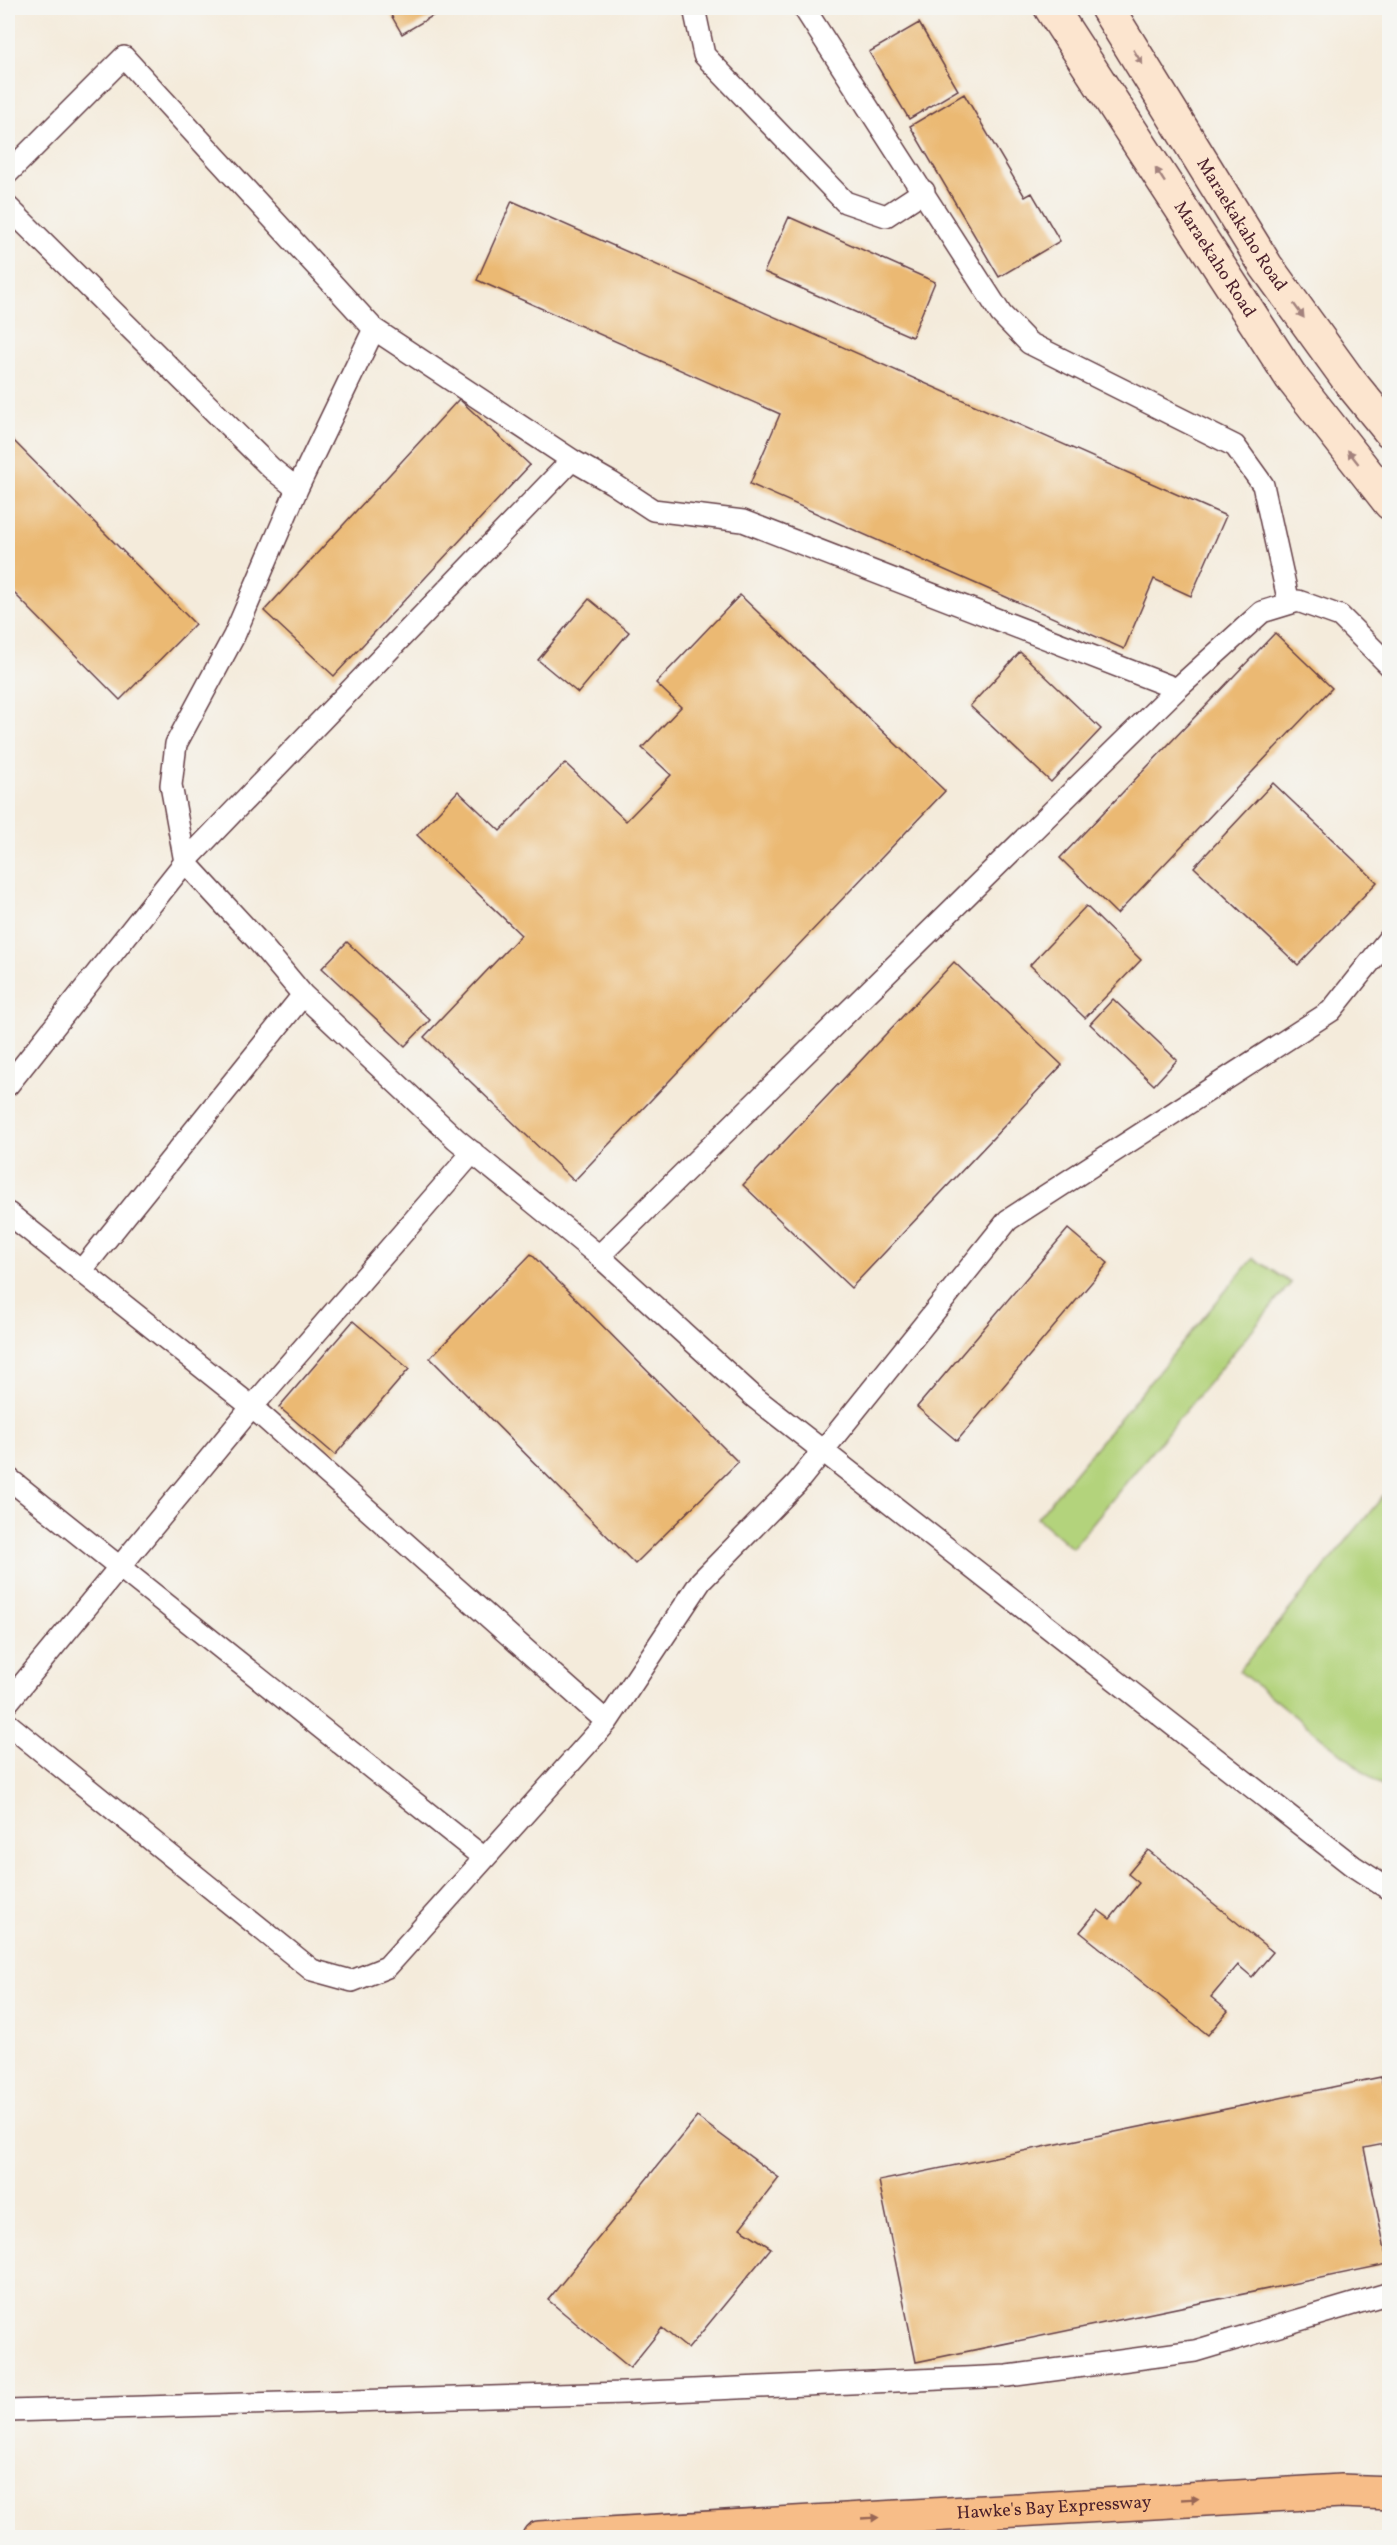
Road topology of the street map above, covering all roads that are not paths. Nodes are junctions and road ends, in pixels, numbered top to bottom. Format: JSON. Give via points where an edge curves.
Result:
{"nodes":[{"id":1,"x":694,"y":8,"type":"edge"},
{"id":2,"x":804,"y":8,"type":"edge"},
{"id":3,"x":1052,"y":8,"type":"edge"},
{"id":4,"x":1107,"y":8,"type":"edge"},
{"id":5,"x":8,"y":173,"type":"edge"},
{"id":6,"x":924,"y":190,"type":"junction"},
{"id":7,"x":8,"y":207,"type":"edge"},
{"id":8,"x":374,"y":329,"type":"junction"},
{"id":9,"x":1389,"y":431,"type":"edge"},
{"id":10,"x":572,"y":460,"type":"junction"},
{"id":11,"x":297,"y":489,"type":"junction"},
{"id":12,"x":1389,"y":503,"type":"edge"},
{"id":13,"x":1289,"y":603,"type":"junction"},
{"id":14,"x":1389,"y":666,"type":"edge"},
{"id":15,"x":1177,"y":689,"type":"junction"},
{"id":16,"x":185,"y":862,"type":"junction"},
{"id":17,"x":1389,"y":938,"type":"edge"},
{"id":18,"x":303,"y":994,"type":"junction"},
{"id":19,"x":8,"y":1085,"type":"edge"},
{"id":20,"x":473,"y":1152,"type":"junction"},
{"id":21,"x":8,"y":1213,"type":"edge"},
{"id":22,"x":599,"y":1256,"type":"junction"},
{"id":23,"x":81,"y":1271,"type":"junction"},
{"id":24,"x":252,"y":1407,"type":"junction"},
{"id":25,"x":822,"y":1452,"type":"junction"},
{"id":26,"x":8,"y":1478,"type":"edge"},
{"id":27,"x":120,"y":1566,"type":"junction"},
{"id":28,"x":8,"y":1702,"type":"edge"},
{"id":29,"x":607,"y":1722,"type":"junction"},
{"id":30,"x":8,"y":1724,"type":"edge"},
{"id":31,"x":484,"y":1858,"type":"junction"},
{"id":32,"x":1389,"y":1890,"type":"edge"},
{"id":33,"x":1389,"y":2293,"type":"edge"},
{"id":34,"x":8,"y":2411,"type":"edge"},
{"id":35,"x":1389,"y":2493,"type":"edge"},
{"id":36,"x":539,"y":2538,"type":"edge"}],
"edges":[{"from":1,"to":6,"type":"lane","via":[[704,55],[846,202],[886,216]]},
{"from":2,"to":6,"type":"lane"},
{"from":12,"to":3,"type":"main road","name":"Maraekaho Road","one_way":true,"via":[[1291,377]]},
{"from":4,"to":9,"type":"main road","name":"Maraekakaho Road","one_way":true,"via":[[1266,266]]},
{"from":5,"to":8,"type":"lane","via":[[124,57]]},
{"from":6,"to":13,"type":"lane","via":[[1001,314],[1029,343],[1235,446],[1263,485]]},
{"from":7,"to":11,"type":"lane","via":[[271,468]]},
{"from":8,"to":10,"type":"lane"},
{"from":8,"to":11,"type":"lane"},
{"from":10,"to":15,"type":"lane","via":[[652,510],[743,521]]},
{"from":10,"to":16,"type":"lane"},
{"from":11,"to":16,"type":"lane","via":[[234,636],[176,744],[171,785]]},
{"from":13,"to":14,"type":"lane","via":[[1298,601],[1340,616]]},
{"from":13,"to":15,"type":"lane","via":[[1262,612]]},
{"from":15,"to":22,"type":"lane"},
{"from":16,"to":18,"type":"lane"},
{"from":16,"to":19,"type":"lane"},
{"from":17,"to":25,"type":"lane","via":[[1330,1011],[1008,1220]]},
{"from":18,"to":20,"type":"lane"},
{"from":18,"to":23,"type":"lane"},
{"from":20,"to":22,"type":"lane"},
{"from":20,"to":24,"type":"lane"},
{"from":21,"to":23,"type":"lane"},
{"from":22,"to":25,"type":"lane","via":[[754,1397]]},
{"from":23,"to":24,"type":"lane"},
{"from":24,"to":27,"type":"lane"},
{"from":24,"to":29,"type":"lane"},
{"from":25,"to":29,"type":"lane","via":[[701,1581]]},
{"from":25,"to":32,"type":"lane"},
{"from":26,"to":27,"type":"lane"},
{"from":27,"to":28,"type":"lane"},
{"from":27,"to":31,"type":"lane"},
{"from":29,"to":31,"type":"lane"},
{"from":30,"to":31,"type":"lane","via":[[312,1970],[352,1980],[387,1967]]},
{"from":33,"to":34,"type":"lane","via":[[1195,2351],[1008,2376],[613,2393]]},
{"from":36,"to":35,"type":"highway","name":"Hawke's Bay Expressway","one_way":true,"via":[[1341,2491]]}]}
